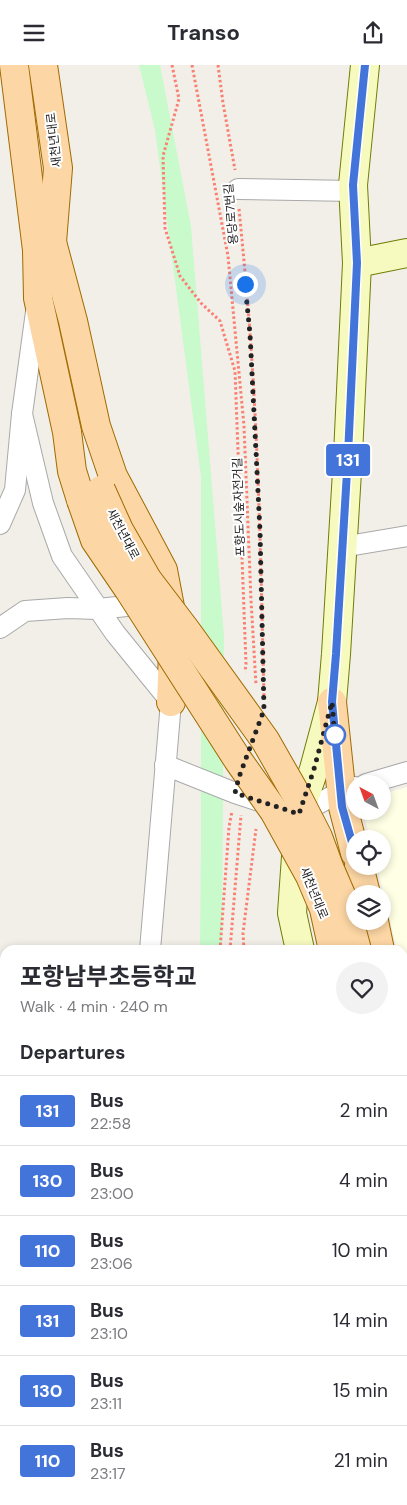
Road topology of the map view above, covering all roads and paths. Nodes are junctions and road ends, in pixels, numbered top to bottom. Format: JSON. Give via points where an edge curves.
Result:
{"nodes":[{"id":1,"x":2,"y":65,"type":"edge"},
{"id":2,"x":14,"y":65,"type":"edge"},
{"id":3,"x":172,"y":65,"type":"edge"},
{"id":4,"x":192,"y":65,"type":"edge"},
{"id":5,"x":218,"y":65,"type":"edge"},
{"id":6,"x":365,"y":65,"type":"edge"},
{"id":7,"x":45,"y":68,"type":"edge"},
{"id":8,"x":28,"y":170,"type":"junction"},
{"id":9,"x":238,"y":189,"type":"junction"},
{"id":10,"x":354,"y":191,"type":"junction"},
{"id":11,"x":52,"y":242,"type":"junction"},
{"id":12,"x":407,"y":253,"type":"edge"},
{"id":13,"x":357,"y":263,"type":"junction"},
{"id":14,"x":38,"y":297,"type":"junction"},
{"id":15,"x":22,"y":414,"type":"junction"},
{"id":16,"x":91,"y":495,"type":"junction"},
{"id":17,"x":0,"y":524,"type":"edge"},
{"id":18,"x":407,"y":537,"type":"edge"},
{"id":19,"x":342,"y":547,"type":"junction"},
{"id":20,"x":163,"y":570,"type":"junction"},
{"id":21,"x":98,"y":609,"type":"junction"},
{"id":22,"x":0,"y":628,"type":"edge"},
{"id":23,"x":244,"y":673,"type":"dead end"},
{"id":24,"x":256,"y":685,"type":"dead end"},
{"id":25,"x":264,"y":700,"type":"dead end"},
{"id":26,"x":170,"y":702,"type":"junction"},
{"id":27,"x":332,"y":702,"type":"junction"},
{"id":28,"x":164,"y":765,"type":"junction"},
{"id":29,"x":407,"y":772,"type":"edge"},
{"id":30,"x":391,"y":777,"type":"edge"},
{"id":31,"x":346,"y":778,"type":"edge"},
{"id":32,"x":346,"y":790,"type":"edge"},
{"id":33,"x":346,"y":795,"type":"edge"},
{"id":34,"x":241,"y":814,"type":"junction"},
{"id":35,"x":299,"y":814,"type":"junction"},
{"id":36,"x":249,"y":818,"type":"dead end"},
{"id":37,"x":257,"y":823,"type":"dead end"},
{"id":38,"x":348,"y":830,"type":"edge"},
{"id":39,"x":346,"y":916,"type":"edge"},
{"id":40,"x":376,"y":930,"type":"edge"},
{"id":41,"x":150,"y":945,"type":"edge"},
{"id":42,"x":220,"y":945,"type":"edge"},
{"id":43,"x":230,"y":945,"type":"edge"},
{"id":44,"x":244,"y":945,"type":"edge"},
{"id":45,"x":299,"y":945,"type":"edge"},
{"id":46,"x":307,"y":945,"type":"edge"},
{"id":47,"x":332,"y":945,"type":"edge"},
{"id":48,"x":356,"y":945,"type":"edge"},
{"id":49,"x":379,"y":945,"type":"edge"}],
"edges":[{"from":1,"to":8,"type":"main road"},
{"from":2,"to":8,"type":"main road","name":"새천년대로"},
{"from":3,"to":23,"type":"path","via":[[179,99],[163,156],[165,227],[180,276],[220,321],[235,371],[244,570]]},
{"from":4,"to":24,"type":"path","name":"포항도시숲자전거길","via":[[228,256],[244,427]]},
{"from":5,"to":9,"type":"path","name":"용당로7번길"},
{"from":6,"to":10,"type":"main road"},
{"from":7,"to":11,"type":"main road","name":"새천년대로","via":[[58,168]]},
{"from":8,"to":14,"type":"main road","name":"새천년대로","via":[[38,250]]},
{"from":9,"to":10,"type":"street"},
{"from":9,"to":25,"type":"path","name":"용당로7번길","via":[[260,531]]},
{"from":10,"to":13,"type":"main road"},
{"from":11,"to":16,"type":"main road","name":"새천년대로","via":[[92,466]]},
{"from":11,"to":20,"type":"main road","via":[[96,426],[113,476]]},
{"from":12,"to":13,"type":"main road"},
{"from":13,"to":19,"type":"main road"},
{"from":14,"to":15,"type":"street"},
{"from":14,"to":16,"type":"main road","name":"새천년대로","via":[[67,432],[72,471]]},
{"from":15,"to":17,"type":"street","via":[[15,491]]},
{"from":15,"to":21,"type":"street","via":[[43,503],[62,556]]},
{"from":16,"to":47,"type":"main road","name":"새천년대로","bridge":true,"via":[[95,540],[274,811],[310,876],[324,909]]},
{"from":16,"to":48,"type":"main road","name":"새천년대로","bridge":true,"via":[[119,530],[147,579],[265,740],[318,837],[344,902]]},
{"from":18,"to":19,"type":"street"},
{"from":19,"to":27,"type":"main road"},
{"from":20,"to":21,"type":"street","via":[[147,598],[136,605]]},
{"from":20,"to":26,"type":"main road","via":[[174,628]]},
{"from":21,"to":22,"type":"street","via":[[68,607],[25,611]]},
{"from":21,"to":26,"type":"street"},
{"from":26,"to":28,"type":"street"},
{"from":27,"to":31,"type":"main road"},
{"from":27,"to":35,"type":"main road"},
{"from":28,"to":35,"type":"street"},
{"from":28,"to":41,"type":"street"},
{"from":29,"to":30,"type":"street"},
{"from":32,"to":35,"type":"street"},
{"from":33,"to":38,"type":"main road","via":[[342,807]]},
{"from":34,"to":36,"type":"path"},
{"from":34,"to":42,"type":"path","via":[[232,809]]},
{"from":34,"to":43,"type":"path"},
{"from":35,"to":45,"type":"main road","via":[[292,913]]},
{"from":37,"to":44,"type":"path"},
{"from":39,"to":46,"type":"main road","via":[[317,928]]},
{"from":40,"to":49,"type":"main road"}]}
